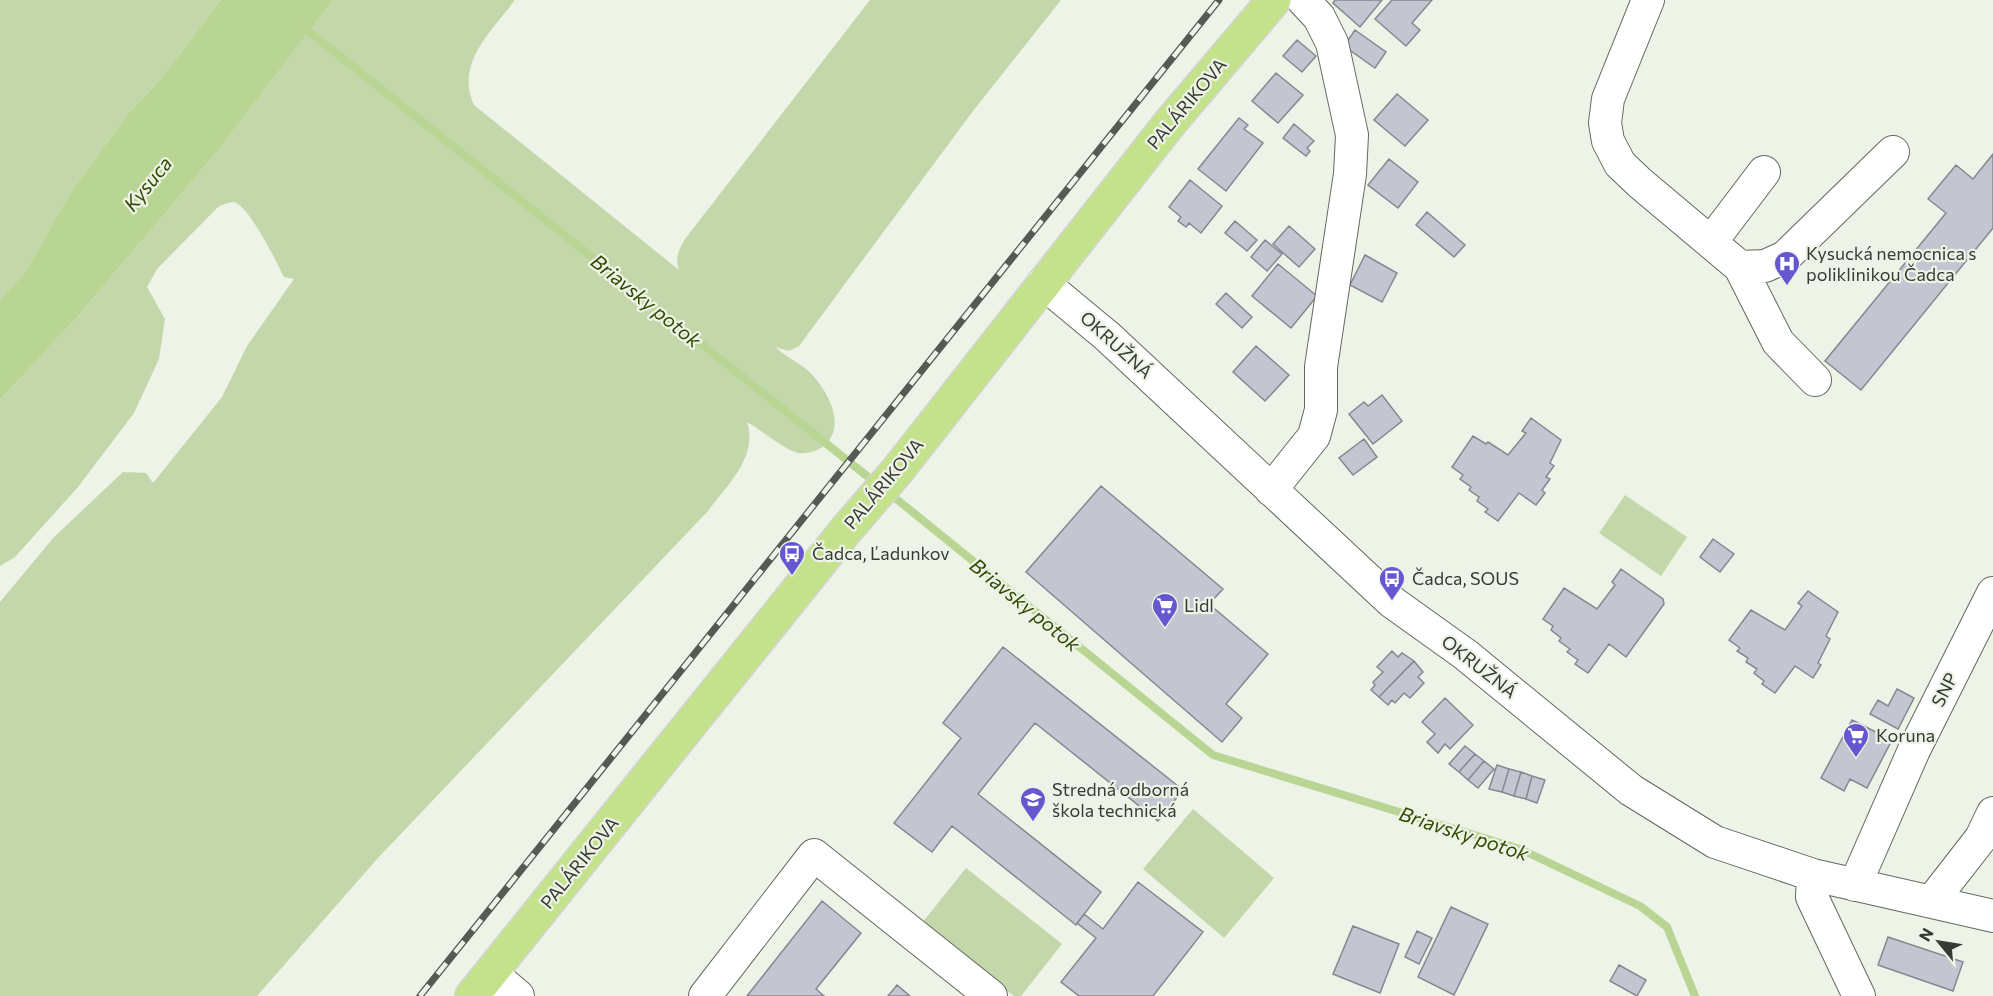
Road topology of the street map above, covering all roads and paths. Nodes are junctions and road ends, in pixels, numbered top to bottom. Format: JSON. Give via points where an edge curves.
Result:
{"nodes":[{"id":1,"x":1274,"y":0,"type":"edge"},
{"id":2,"x":1303,"y":0,"type":"edge"},
{"id":3,"x":1648,"y":0,"type":"edge"},
{"id":4,"x":1893,"y":152,"type":"dead end"},
{"id":5,"x":1764,"y":171,"type":"dead end"},
{"id":6,"x":1711,"y":242,"type":"junction"},
{"id":7,"x":1740,"y":267,"type":"junction"},
{"id":8,"x":1043,"y":283,"type":"junction"},
{"id":9,"x":1815,"y":380,"type":"dead end"},
{"id":10,"x":1271,"y":490,"type":"junction"},
{"id":11,"x":1993,"y":593,"type":"edge"},
{"id":12,"x":1993,"y":813,"type":"edge"},
{"id":13,"x":1813,"y":875,"type":"junction"},
{"id":14,"x":1855,"y":885,"type":"junction"},
{"id":15,"x":1932,"y":901,"type":"junction"},
{"id":16,"x":1993,"y":916,"type":"edge"},
{"id":17,"x":481,"y":985,"type":"edge"},
{"id":18,"x":518,"y":996,"type":"edge"},
{"id":19,"x":705,"y":996,"type":"edge"},
{"id":20,"x":991,"y":996,"type":"edge"},
{"id":21,"x":1858,"y":996,"type":"edge"}],
"edges":[{"from":1,"to":8,"type":"main road","name":"PALÁRIKOVA"},
{"from":2,"to":10,"type":"street","via":[[1319,17],[1332,43],[1352,135],[1350,174],[1321,367],[1319,419],[1314,436]]},
{"from":3,"to":6,"type":"street","via":[[1608,99],[1608,141],[1620,164]]},
{"from":4,"to":7,"type":"street","via":[[1785,257],[1765,266]]},
{"from":5,"to":6,"type":"street"},
{"from":6,"to":7,"type":"street"},
{"from":7,"to":9,"type":"street","via":[[1778,342]]},
{"from":8,"to":10,"type":"street","name":"OKRUŽNÁ","via":[[1107,336]]},
{"from":8,"to":17,"type":"main road","name":"PALÁRIKOVA","via":[[897,471]]},
{"from":10,"to":13,"type":"street","name":"OKRUŽNÁ","via":[[1392,602],[1466,655],[1631,790],[1715,842]]},
{"from":11,"to":14,"type":"street","name":"SNP","via":[[1914,750]]},
{"from":12,"to":15,"type":"street","via":[[1981,838]]},
{"from":13,"to":14,"type":"street","name":"OKRUŽNÁ"},
{"from":13,"to":21,"type":"street","via":[[1812,897]]},
{"from":14,"to":15,"type":"street","name":"OKRUŽNÁ"},
{"from":15,"to":16,"type":"street","name":"OKRUŽNÁ"},
{"from":17,"to":18,"type":"street"},
{"from":19,"to":20,"type":"street","via":[[814,855]]}]}
